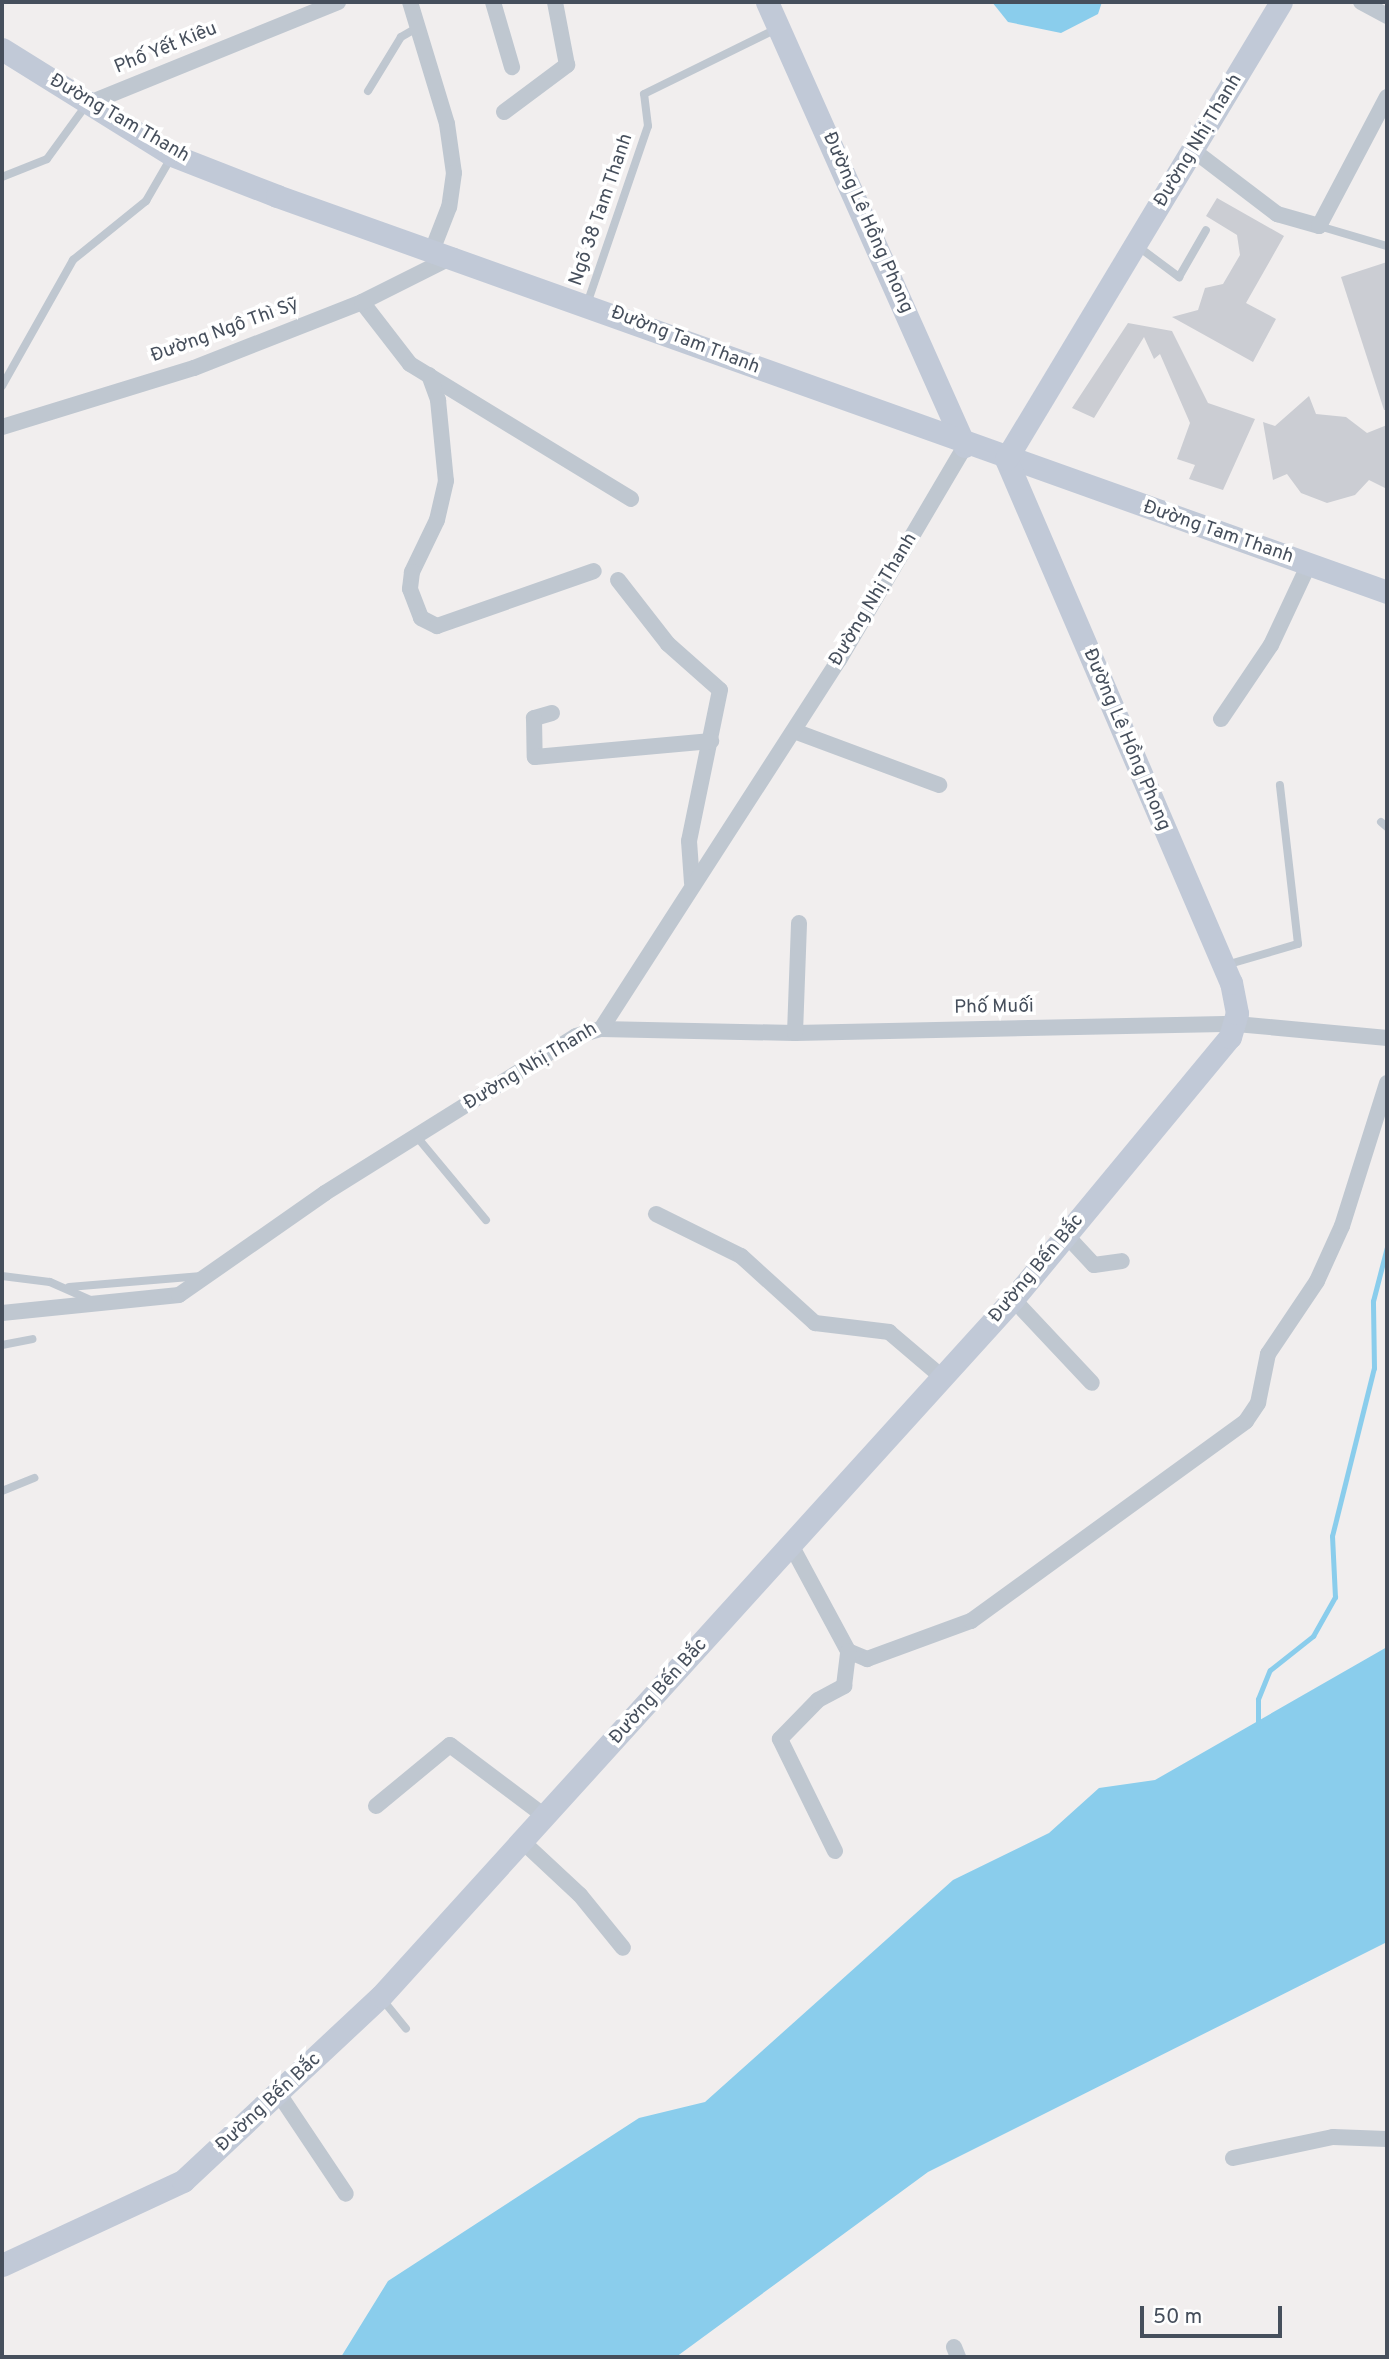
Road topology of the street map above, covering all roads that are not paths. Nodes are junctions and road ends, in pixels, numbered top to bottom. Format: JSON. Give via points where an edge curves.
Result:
{"nodes":[{"id":1,"x":338,"y":2,"type":"edge"},
{"id":2,"x":410,"y":2,"type":"edge"},
{"id":3,"x":493,"y":2,"type":"edge"},
{"id":4,"x":555,"y":2,"type":"edge"},
{"id":5,"x":767,"y":2,"type":"edge"},
{"id":6,"x":1281,"y":2,"type":"edge"},
{"id":7,"x":1361,"y":2,"type":"edge"},
{"id":8,"x":1387,"y":16,"type":"edge"},
{"id":9,"x":418,"y":27,"type":"junction"},
{"id":10,"x":778,"y":28,"type":"junction"},
{"id":11,"x":2,"y":49,"type":"edge"},
{"id":12,"x":512,"y":67,"type":"dead end"},
{"id":13,"x":368,"y":91,"type":"dead end"},
{"id":14,"x":1387,"y":97,"type":"edge"},
{"id":15,"x":87,"y":104,"type":"junction"},
{"id":16,"x":504,"y":111,"type":"dead end"},
{"id":17,"x":1194,"y":150,"type":"junction"},
{"id":18,"x":172,"y":155,"type":"junction"},
{"id":19,"x":2,"y":177,"type":"edge"},
{"id":20,"x":1319,"y":226,"type":"junction"},
{"id":21,"x":1206,"y":230,"type":"dead end"},
{"id":22,"x":1136,"y":245,"type":"junction"},
{"id":23,"x":1387,"y":246,"type":"edge"},
{"id":24,"x":433,"y":248,"type":"junction"},
{"id":25,"x":456,"y":255,"type":"junction"},
{"id":26,"x":362,"y":302,"type":"junction"},
{"id":27,"x":586,"y":304,"type":"junction"},
{"id":28,"x":429,"y":375,"type":"junction"},
{"id":29,"x":2,"y":386,"type":"edge"},
{"id":30,"x":2,"y":427,"type":"edge"},
{"id":31,"x":965,"y":446,"type":"junction"},
{"id":32,"x":1006,"y":459,"type":"junction"},
{"id":33,"x":631,"y":499,"type":"dead end"},
{"id":34,"x":1308,"y":564,"type":"junction"},
{"id":35,"x":594,"y":571,"type":"dead end"},
{"id":36,"x":618,"y":580,"type":"dead end"},
{"id":37,"x":1387,"y":592,"type":"edge"},
{"id":38,"x":552,"y":713,"type":"dead end"},
{"id":39,"x":1221,"y":719,"type":"dead end"},
{"id":40,"x":794,"y":731,"type":"junction"},
{"id":41,"x":711,"y":741,"type":"junction"},
{"id":42,"x":939,"y":785,"type":"dead end"},
{"id":43,"x":1280,"y":785,"type":"dead end"},
{"id":44,"x":692,"y":883,"type":"junction"},
{"id":45,"x":799,"y":923,"type":"dead end"},
{"id":46,"x":1223,"y":966,"type":"junction"},
{"id":47,"x":1236,"y":1024,"type":"junction"},
{"id":48,"x":601,"y":1029,"type":"junction"},
{"id":49,"x":795,"y":1033,"type":"junction"},
{"id":50,"x":1387,"y":1038,"type":"edge"},
{"id":51,"x":1387,"y":1083,"type":"edge"},
{"id":52,"x":417,"y":1137,"type":"junction"},
{"id":53,"x":656,"y":1214,"type":"dead end"},
{"id":54,"x":486,"y":1220,"type":"dead end"},
{"id":55,"x":1066,"y":1235,"type":"junction"},
{"id":56,"x":1122,"y":1261,"type":"dead end"},
{"id":57,"x":208,"y":1275,"type":"junction"},
{"id":58,"x":2,"y":1276,"type":"edge"},
{"id":59,"x":69,"y":1287,"type":"junction"},
{"id":60,"x":1013,"y":1298,"type":"junction"},
{"id":61,"x":102,"y":1306,"type":"junction"},
{"id":62,"x":2,"y":1313,"type":"edge"},
{"id":63,"x":32,"y":1339,"type":"dead end"},
{"id":64,"x":2,"y":1345,"type":"edge"},
{"id":65,"x":942,"y":1377,"type":"junction"},
{"id":66,"x":1092,"y":1383,"type":"dead end"},
{"id":67,"x":35,"y":1478,"type":"dead end"},
{"id":68,"x":2,"y":1491,"type":"edge"},
{"id":69,"x":791,"y":1545,"type":"junction"},
{"id":70,"x":848,"y":1651,"type":"junction"},
{"id":71,"x":376,"y":1806,"type":"dead end"},
{"id":72,"x":546,"y":1816,"type":"junction"},
{"id":73,"x":522,"y":1841,"type":"junction"},
{"id":74,"x":835,"y":1851,"type":"dead end"},
{"id":75,"x":623,"y":1948,"type":"dead end"},
{"id":76,"x":381,"y":1996,"type":"junction"},
{"id":77,"x":406,"y":2029,"type":"dead end"},
{"id":78,"x":279,"y":2094,"type":"junction"},
{"id":79,"x":1387,"y":2140,"type":"edge"},
{"id":80,"x":1233,"y":2158,"type":"dead end"},
{"id":81,"x":346,"y":2194,"type":"dead end"},
{"id":82,"x":2,"y":2265,"type":"edge"}],
"edges":[{"from":1,"to":15,"type":"street","name":"Phố Yết Kiêu"},
{"from":2,"to":9,"type":"street"},
{"from":3,"to":12,"type":"street"},
{"from":4,"to":16,"type":"street","via":[[567,65]]},
{"from":5,"to":10,"type":"street","name":"Đường Lê Hồng Phong"},
{"from":6,"to":17,"type":"street","name":"Đường Nhị Thanh"},
{"from":7,"to":8,"type":"street"},
{"from":9,"to":13,"type":"lane","via":[[401,37]]},
{"from":9,"to":24,"type":"street","via":[[447,124],[454,173],[449,207]]},
{"from":10,"to":27,"type":"lane","name":"Ngõ 38 Tam Thanh","via":[[644,94],[648,126]]},
{"from":10,"to":31,"type":"street","name":"Đường Lê Hồng Phong"},
{"from":11,"to":15,"type":"street","name":"Đường Tam Thanh"},
{"from":14,"to":20,"type":"street"},
{"from":15,"to":18,"type":"street","name":"Đường Tam Thanh"},
{"from":15,"to":19,"type":"lane","via":[[47,159]]},
{"from":17,"to":20,"type":"street","via":[[1277,214]]},
{"from":17,"to":22,"type":"street","name":"Đường Nhị Thanh"},
{"from":18,"to":24,"type":"street","name":"Đường Tam Thanh"},
{"from":18,"to":29,"type":"lane","via":[[145,201],[73,260]]},
{"from":20,"to":23,"type":"lane"},
{"from":21,"to":22,"type":"lane","via":[[1179,277]]},
{"from":22,"to":32,"type":"street","name":"Đường Nhị Thanh"},
{"from":24,"to":25,"type":"street","name":"Đường Tam Thanh"},
{"from":25,"to":26,"type":"street","name":"Đường Ngô Thì Sỹ"},
{"from":25,"to":27,"type":"street","name":"Đường Tam Thanh"},
{"from":26,"to":28,"type":"street","via":[[398,354]]},
{"from":26,"to":30,"type":"street","name":"Đường Ngô Thì Sỹ","via":[[194,368]]},
{"from":27,"to":31,"type":"street","name":"Đường Tam Thanh"},
{"from":28,"to":33,"type":"street"},
{"from":28,"to":35,"type":"street","via":[[438,400],[446,481],[437,520],[412,572],[410,589],[421,618],[437,626]]},
{"from":31,"to":32,"type":"street","name":"Đường Tam Thanh"},
{"from":31,"to":40,"type":"street","name":"Đường Nhị Thanh"},
{"from":32,"to":34,"type":"street","name":"Đường Tam Thanh"},
{"from":32,"to":46,"type":"street","name":"Đường Lê Hồng Phong"},
{"from":34,"to":37,"type":"street","name":"Đường Tam Thanh"},
{"from":34,"to":39,"type":"street","via":[[1271,645]]},
{"from":36,"to":41,"type":"street","via":[[675,652],[715,681],[720,698]]},
{"from":38,"to":41,"type":"street","via":[[534,719],[535,757]]},
{"from":40,"to":42,"type":"street"},
{"from":40,"to":44,"type":"street","name":"Đường Nhị Thanh"},
{"from":41,"to":44,"type":"street","via":[[690,841]]},
{"from":43,"to":46,"type":"lane","via":[[1298,944]]},
{"from":44,"to":48,"type":"street","name":"Đường Nhị Thanh"},
{"from":45,"to":49,"type":"street"},
{"from":46,"to":47,"type":"street","name":"Đường Lê Hồng Phong"},
{"from":47,"to":49,"type":"street","name":"Phố Muối"},
{"from":47,"to":50,"type":"street","name":"Phố Muối"},
{"from":47,"to":55,"type":"street","name":"Đường Bến Bắc"},
{"from":48,"to":49,"type":"street","name":"Phố Muối"},
{"from":48,"to":52,"type":"street","name":"Đường Nhị Thanh","via":[[576,1036]]},
{"from":51,"to":70,"type":"street","via":[[1342,1226],[1317,1281],[1268,1354],[1258,1403],[1246,1421],[971,1620],[867,1659]]},
{"from":52,"to":54,"type":"lane"},
{"from":52,"to":57,"type":"street","name":"Đường Nhị Thanh"},
{"from":53,"to":65,"type":"street","via":[[741,1256],[815,1323],[889,1332]]},
{"from":55,"to":56,"type":"street","via":[[1094,1265]]},
{"from":55,"to":60,"type":"street","name":"Đường Bến Bắc"},
{"from":57,"to":59,"type":"lane"},
{"from":57,"to":61,"type":"street","name":"Đường Nhị Thanh","via":[[156,1302]]},
{"from":58,"to":59,"type":"lane"},
{"from":59,"to":61,"type":"lane"},
{"from":60,"to":65,"type":"street","name":"Đường Bến Bắc"},
{"from":60,"to":66,"type":"street"},
{"from":61,"to":62,"type":"street","name":"Đường Nhị Thanh"},
{"from":63,"to":64,"type":"lane"},
{"from":65,"to":69,"type":"street","name":"Đường Bến Bắc"},
{"from":67,"to":68,"type":"lane"},
{"from":69,"to":70,"type":"street"},
{"from":69,"to":72,"type":"street","name":"Đường Bến Bắc"},
{"from":70,"to":74,"type":"street","via":[[844,1686],[818,1700],[780,1739]]},
{"from":71,"to":72,"type":"street","via":[[450,1745]]},
{"from":72,"to":73,"type":"street","name":"Đường Bến Bắc"},
{"from":73,"to":75,"type":"street","via":[[580,1895]]},
{"from":73,"to":76,"type":"street","name":"Đường Bến Bắc"},
{"from":76,"to":77,"type":"lane"},
{"from":76,"to":78,"type":"street","name":"Đường Bến Bắc"},
{"from":78,"to":81,"type":"street"},
{"from":78,"to":82,"type":"street","name":"Đường Bến Bắc","via":[[161,2194]]},
{"from":79,"to":80,"type":"street","via":[[1333,2137]]}]}
